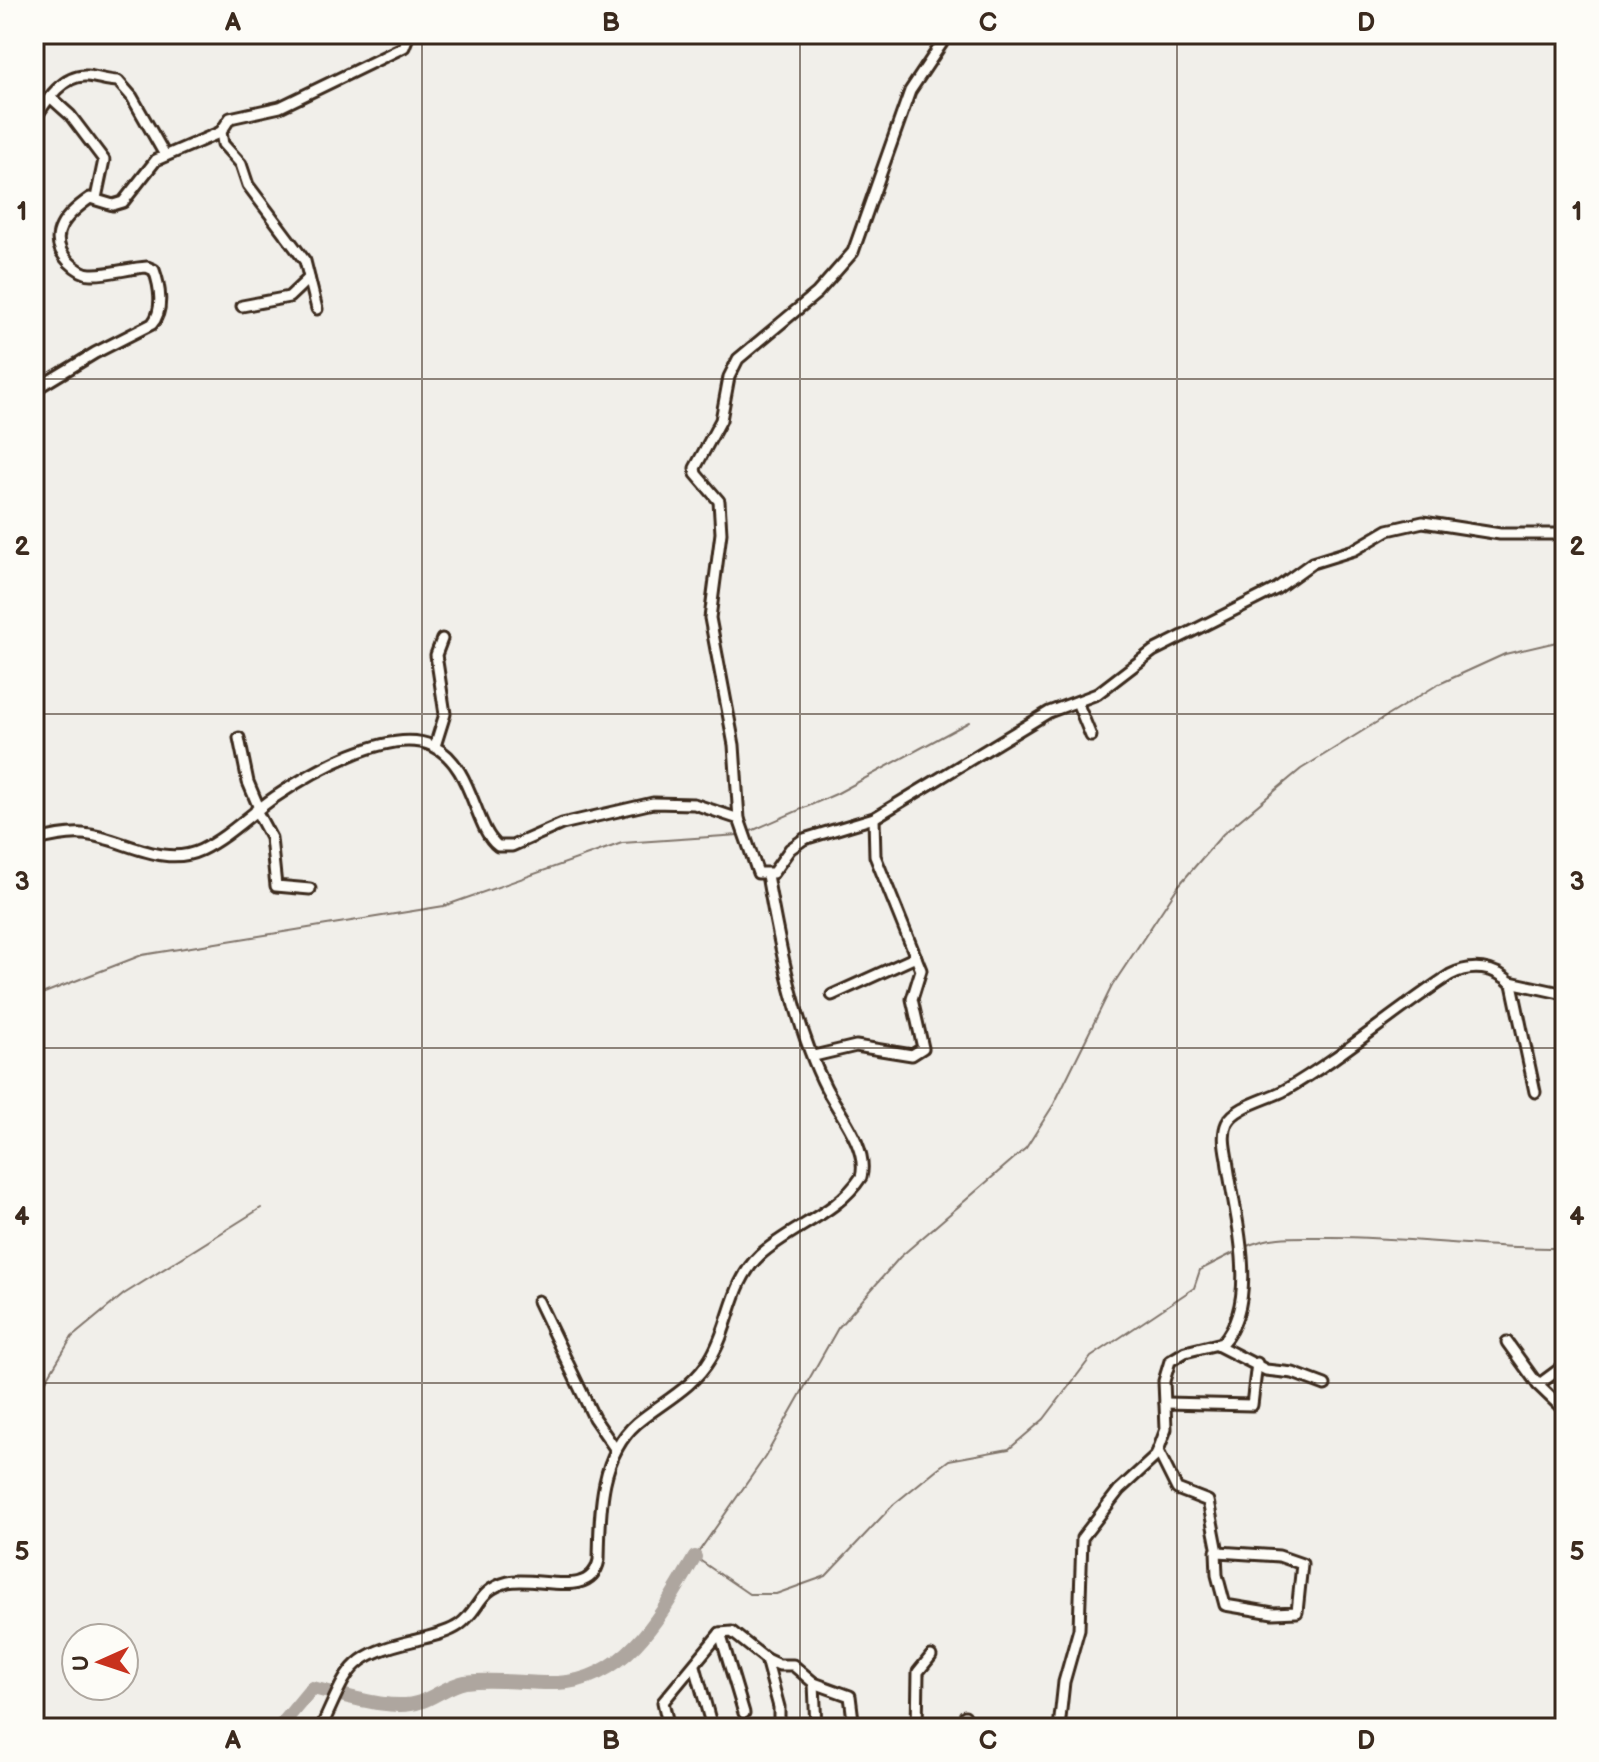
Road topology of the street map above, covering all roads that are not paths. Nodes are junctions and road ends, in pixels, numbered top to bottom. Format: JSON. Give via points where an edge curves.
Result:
{"nodes":[{"id":1,"x":409,"y":34,"type":"edge"},
{"id":2,"x":948,"y":34,"type":"edge"},
{"id":3,"x":50,"y":97,"type":"junction"},
{"id":4,"x":34,"y":120,"type":"edge"},
{"id":5,"x":221,"y":132,"type":"junction"},
{"id":6,"x":165,"y":155,"type":"junction"},
{"id":7,"x":96,"y":198,"type":"junction"},
{"id":8,"x":309,"y":278,"type":"junction"},
{"id":9,"x":242,"y":306,"type":"dead end"},
{"id":10,"x":317,"y":309,"type":"dead end"},
{"id":11,"x":34,"y":390,"type":"edge"},
{"id":12,"x":1565,"y":534,"type":"edge"},
{"id":13,"x":442,"y":639,"type":"dead end"},
{"id":14,"x":1077,"y":702,"type":"junction"},
{"id":15,"x":1091,"y":736,"type":"dead end"},
{"id":16,"x":239,"y":738,"type":"dead end"},
{"id":17,"x":435,"y":746,"type":"junction"},
{"id":18,"x":258,"y":809,"type":"junction"},
{"id":19,"x":874,"y":818,"type":"junction"},
{"id":20,"x":740,"y":824,"type":"junction"},
{"id":21,"x":34,"y":841,"type":"edge"},
{"id":22,"x":767,"y":875,"type":"junction"},
{"id":23,"x":310,"y":889,"type":"dead end"},
{"id":24,"x":916,"y":957,"type":"junction"},
{"id":25,"x":1510,"y":982,"type":"junction"},
{"id":26,"x":1565,"y":994,"type":"edge"},
{"id":27,"x":832,"y":995,"type":"dead end"},
{"id":28,"x":814,"y":1056,"type":"junction"},
{"id":29,"x":1535,"y":1092,"type":"dead end"},
{"id":30,"x":538,"y":1301,"type":"dead end"},
{"id":31,"x":1507,"y":1342,"type":"dead end"},
{"id":32,"x":1217,"y":1345,"type":"junction"},
{"id":33,"x":1257,"y":1363,"type":"junction"},
{"id":34,"x":1565,"y":1365,"type":"edge"},
{"id":35,"x":1325,"y":1385,"type":"dead end"},
{"id":36,"x":1538,"y":1385,"type":"junction"},
{"id":37,"x":1165,"y":1403,"type":"junction"},
{"id":38,"x":1565,"y":1411,"type":"edge"},
{"id":39,"x":616,"y":1450,"type":"junction"},
{"id":40,"x":1158,"y":1451,"type":"junction"},
{"id":41,"x":1216,"y":1551,"type":"junction"},
{"id":42,"x":720,"y":1633,"type":"junction"},
{"id":43,"x":931,"y":1656,"type":"dead end"},
{"id":44,"x":766,"y":1659,"type":"junction"},
{"id":45,"x":695,"y":1666,"type":"junction"},
{"id":46,"x":814,"y":1683,"type":"junction"},
{"id":47,"x":744,"y":1713,"type":"dead end"},
{"id":48,"x":965,"y":1716,"type":"dead end"},
{"id":49,"x":710,"y":1720,"type":"dead end"},
{"id":50,"x":321,"y":1728,"type":"edge"},
{"id":51,"x":669,"y":1728,"type":"edge"},
{"id":52,"x":779,"y":1728,"type":"edge"},
{"id":53,"x":816,"y":1728,"type":"edge"},
{"id":54,"x":854,"y":1728,"type":"edge"},
{"id":55,"x":917,"y":1728,"type":"edge"},
{"id":56,"x":965,"y":1728,"type":"edge"},
{"id":57,"x":1059,"y":1728,"type":"edge"}],
"edges":[{"from":1,"to":5,"type":"street","via":[[404,47],[280,107],[230,118]]},
{"from":2,"to":20,"type":"street","via":[[910,91],[853,252],[817,293],[738,359],[721,420],[695,468],[717,495],[721,511],[710,618],[733,736]]},
{"from":3,"to":4,"type":"street"},
{"from":3,"to":6,"type":"street","via":[[82,76],[118,81]]},
{"from":3,"to":7,"type":"street","via":[[104,160]]},
{"from":5,"to":6,"type":"street"},
{"from":5,"to":8,"type":"street","via":[[248,185],[302,255]]},
{"from":6,"to":7,"type":"street","via":[[123,202],[111,205]]},
{"from":7,"to":11,"type":"street","via":[[83,203],[60,227],[56,236],[62,253],[91,274],[154,270],[158,318]]},
{"from":8,"to":9,"type":"street","via":[[289,297]]},
{"from":8,"to":10,"type":"street"},
{"from":12,"to":14,"type":"street","via":[[1500,534],[1423,522],[1397,526],[1354,550],[1312,563],[1276,589],[1153,651],[1105,689]]},
{"from":13,"to":17,"type":"street","via":[[436,655],[445,714]]},
{"from":14,"to":15,"type":"street"},
{"from":14,"to":19,"type":"street","via":[[1043,715]]},
{"from":16,"to":18,"type":"street"},
{"from":17,"to":18,"type":"street","via":[[376,746],[300,781]]},
{"from":17,"to":20,"type":"street","via":[[466,783],[498,846],[512,846],[562,824],[653,803],[694,804]]},
{"from":18,"to":21,"type":"street","via":[[191,854],[156,853],[82,834]]},
{"from":18,"to":23,"type":"street","via":[[271,838],[276,886]]},
{"from":19,"to":22,"type":"street","via":[[804,839]]},
{"from":19,"to":24,"type":"street","via":[[875,856]]},
{"from":20,"to":22,"type":"street","via":[[756,872]]},
{"from":22,"to":28,"type":"street","via":[[790,980]]},
{"from":24,"to":27,"type":"street"},
{"from":24,"to":28,"type":"street","via":[[921,970],[913,1006],[922,1051],[912,1055],[856,1046]]},
{"from":25,"to":26,"type":"street"},
{"from":25,"to":29,"type":"street"},
{"from":25,"to":32,"type":"street","via":[[1478,967],[1457,971],[1286,1090],[1231,1118],[1225,1141],[1244,1261],[1233,1325]]},
{"from":28,"to":39,"type":"street","via":[[859,1152],[861,1177],[831,1208],[753,1262],[738,1285],[712,1357],[699,1374],[638,1423]]},
{"from":30,"to":39,"type":"street","via":[[594,1418]]},
{"from":31,"to":36,"type":"street"},
{"from":32,"to":33,"type":"street"},
{"from":32,"to":37,"type":"street","via":[[1170,1361]]},
{"from":33,"to":35,"type":"street"},
{"from":33,"to":37,"type":"street","via":[[1252,1405]]},
{"from":34,"to":36,"type":"street"},
{"from":36,"to":38,"type":"street"},
{"from":37,"to":40,"type":"street","via":[[1166,1429]]},
{"from":39,"to":50,"type":"street","via":[[599,1507],[597,1571],[590,1578],[570,1585],[527,1579],[492,1587],[457,1627],[379,1649],[348,1668]]},
{"from":40,"to":41,"type":"street","via":[[1170,1482],[1208,1501]]},
{"from":40,"to":57,"type":"street","via":[[1082,1538],[1079,1629],[1064,1682]]},
{"from":41,"to":41,"type":"street","via":[[1279,1556],[1302,1564],[1297,1612],[1225,1605]]},
{"from":42,"to":44,"type":"street","via":[[732,1632]]},
{"from":42,"to":45,"type":"street"},
{"from":42,"to":47,"type":"street"},
{"from":43,"to":55,"type":"street","via":[[918,1672]]},
{"from":44,"to":46,"type":"street","via":[[793,1665]]},
{"from":44,"to":52,"type":"street"},
{"from":45,"to":49,"type":"street"},
{"from":45,"to":51,"type":"street","via":[[663,1702]]},
{"from":46,"to":53,"type":"street"},
{"from":46,"to":54,"type":"street","via":[[850,1696]]},
{"from":48,"to":56,"type":"street"}]}
